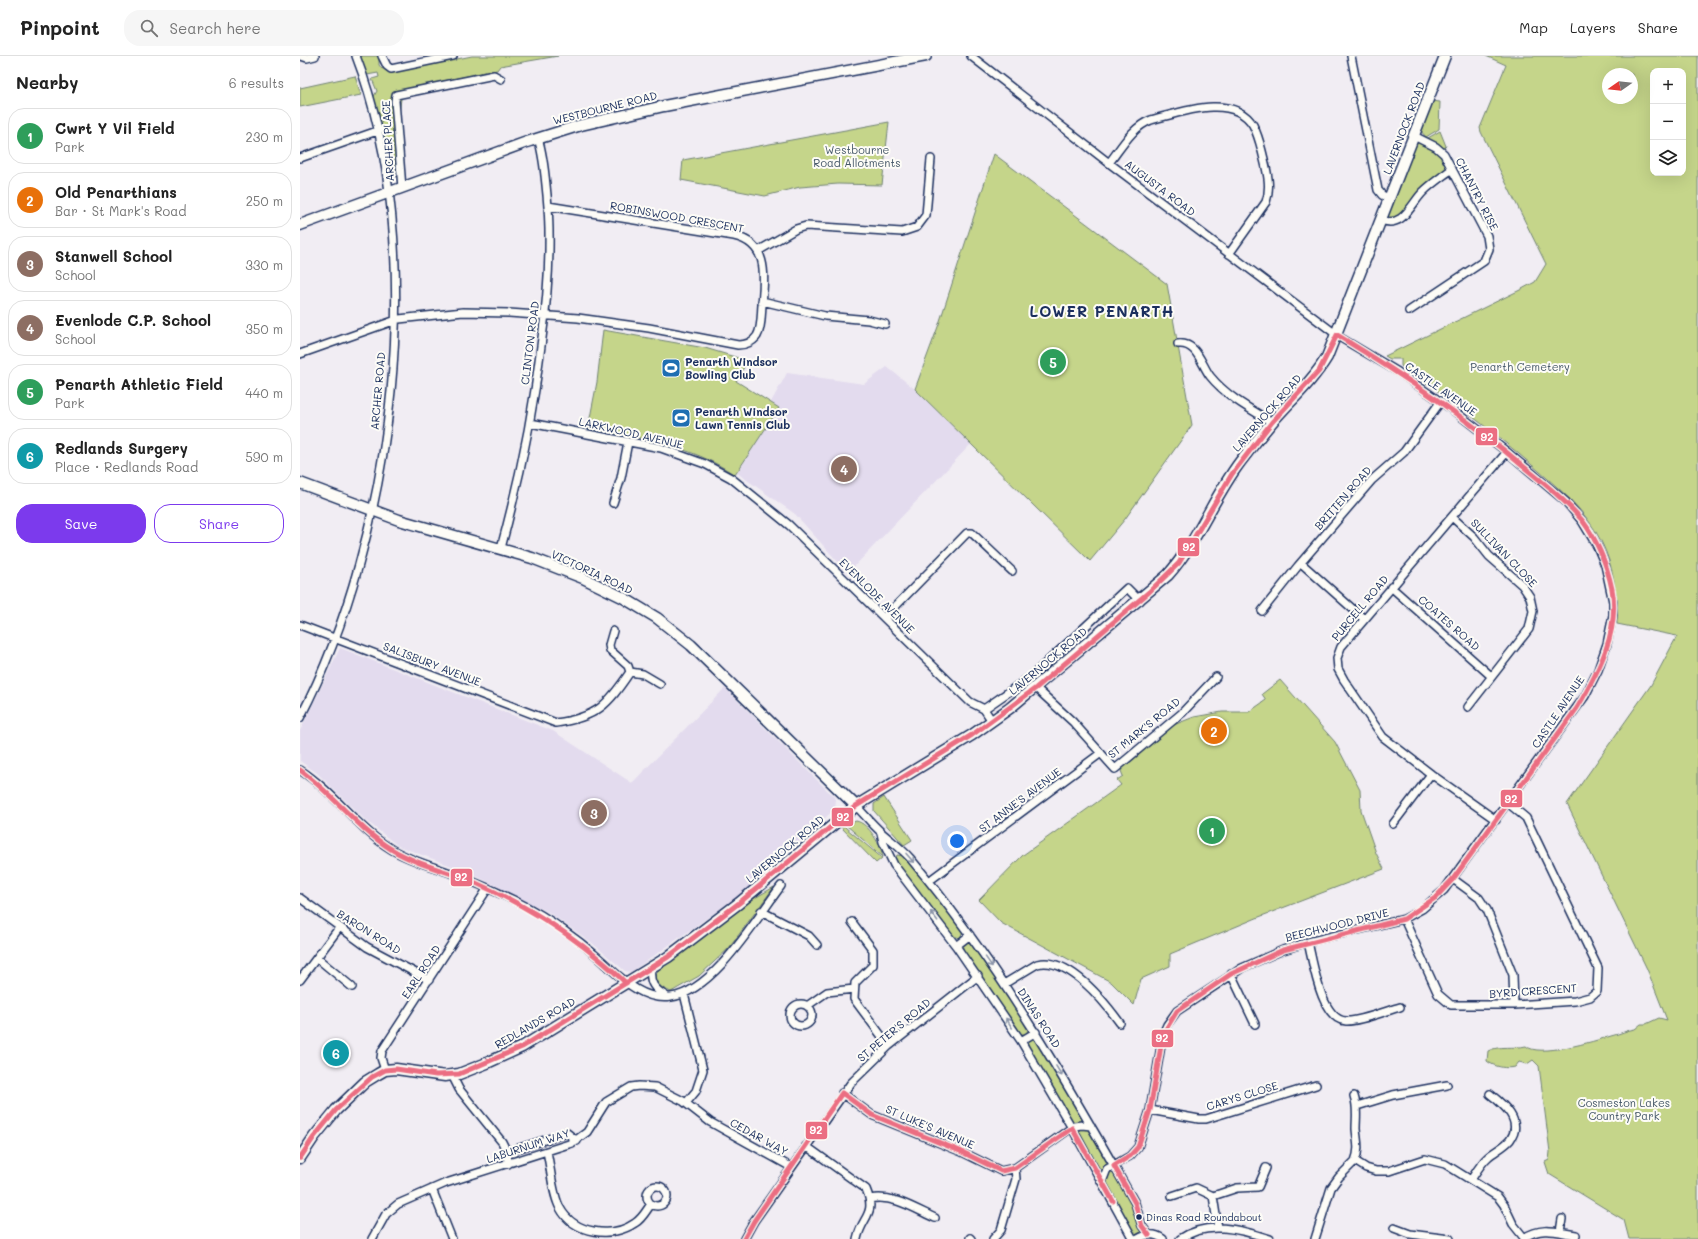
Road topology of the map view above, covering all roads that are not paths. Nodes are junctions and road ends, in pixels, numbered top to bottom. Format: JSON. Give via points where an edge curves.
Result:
{"nodes":[{"id":1,"x":301,"y":56,"type":"edge"},
{"id":2,"x":315,"y":56,"type":"edge"},
{"id":3,"x":356,"y":56,"type":"edge"},
{"id":4,"x":382,"y":56,"type":"edge"},
{"id":5,"x":453,"y":56,"type":"edge"},
{"id":6,"x":926,"y":56,"type":"edge"},
{"id":7,"x":971,"y":56,"type":"edge"},
{"id":8,"x":1351,"y":56,"type":"edge"},
{"id":9,"x":1445,"y":56,"type":"edge"},
{"id":10,"x":500,"y":79,"type":"dead end"},
{"id":11,"x":380,"y":130,"type":"junction"},
{"id":12,"x":1414,"y":136,"type":"junction"},
{"id":13,"x":538,"y":138,"type":"junction"},
{"id":14,"x":300,"y":156,"type":"edge"},
{"id":15,"x":930,"y":159,"type":"dead end"},
{"id":16,"x":1109,"y":163,"type":"junction"},
{"id":17,"x":1452,"y":169,"type":"junction"},
{"id":18,"x":402,"y":188,"type":"junction"},
{"id":19,"x":390,"y":192,"type":"junction"},
{"id":20,"x":1390,"y":199,"type":"junction"},
{"id":21,"x":548,"y":206,"type":"junction"},
{"id":22,"x":1381,"y":220,"type":"junction"},
{"id":23,"x":300,"y":225,"type":"edge"},
{"id":24,"x":758,"y":251,"type":"junction"},
{"id":25,"x":1229,"y":254,"type":"junction"},
{"id":26,"x":762,"y":301,"type":"junction"},
{"id":27,"x":1409,"y":311,"type":"dead end"},
{"id":28,"x":545,"y":315,"type":"junction"},
{"id":29,"x":395,"y":320,"type":"junction"},
{"id":30,"x":885,"y":324,"type":"dead end"},
{"id":31,"x":1337,"y":334,"type":"junction"},
{"id":32,"x":1178,"y":344,"type":"dead end"},
{"id":33,"x":300,"y":354,"type":"edge"},
{"id":34,"x":1441,"y":401,"type":"junction"},
{"id":35,"x":1272,"y":422,"type":"junction"},
{"id":36,"x":530,"y":423,"type":"junction"},
{"id":37,"x":628,"y":442,"type":"junction"},
{"id":38,"x":1507,"y":452,"type":"junction"},
{"id":39,"x":300,"y":483,"type":"edge"},
{"id":40,"x":744,"y":487,"type":"joint"},
{"id":41,"x":613,"y":503,"type":"dead end"},
{"id":42,"x":372,"y":511,"type":"junction"},
{"id":43,"x":1452,"y":517,"type":"junction"},
{"id":44,"x":502,"y":548,"type":"junction"},
{"id":45,"x":1301,"y":563,"type":"junction"},
{"id":46,"x":1012,"y":571,"type":"dead end"},
{"id":47,"x":1391,"y":588,"type":"junction"},
{"id":48,"x":1140,"y":600,"type":"junction"},
{"id":49,"x":1262,"y":611,"type":"dead end"},
{"id":50,"x":884,"y":618,"type":"junction"},
{"id":51,"x":1364,"y":619,"type":"junction"},
{"id":52,"x":300,"y":625,"type":"edge"},
{"id":53,"x":613,"y":631,"type":"dead end"},
{"id":54,"x":335,"y":638,"type":"junction"},
{"id":55,"x":630,"y":672,"type":"junction"},
{"id":56,"x":1491,"y":676,"type":"junction"},
{"id":57,"x":1216,"y":677,"type":"dead end"},
{"id":58,"x":660,"y":684,"type":"dead end"},
{"id":59,"x":1036,"y":688,"type":"junction"},
{"id":60,"x":1468,"y":707,"type":"dead end"},
{"id":61,"x":984,"y":710,"type":"junction"},
{"id":62,"x":300,"y":718,"type":"edge"},
{"id":63,"x":992,"y":721,"type":"junction"},
{"id":64,"x":1101,"y":753,"type":"junction"},
{"id":65,"x":300,"y":770,"type":"edge"},
{"id":66,"x":1431,"y":774,"type":"junction"},
{"id":67,"x":1508,"y":803,"type":"junction"},
{"id":68,"x":856,"y":806,"type":"junction"},
{"id":69,"x":1496,"y":820,"type":"junction"},
{"id":70,"x":1393,"y":824,"type":"dead end"},
{"id":71,"x":881,"y":833,"type":"junction"},
{"id":72,"x":901,"y":848,"type":"junction"},
{"id":73,"x":890,"y":858,"type":"junction"},
{"id":74,"x":933,"y":878,"type":"dead end"},
{"id":75,"x":1453,"y":879,"type":"junction"},
{"id":76,"x":781,"y":886,"type":"dead end"},
{"id":77,"x":488,"y":888,"type":"junction"},
{"id":78,"x":300,"y":898,"type":"edge"},
{"id":79,"x":761,"y":911,"type":"junction"},
{"id":80,"x":1404,"y":919,"type":"junction"},
{"id":81,"x":852,"y":922,"type":"dead end"},
{"id":82,"x":339,"y":928,"type":"junction"},
{"id":83,"x":970,"y":935,"type":"junction"},
{"id":84,"x":1308,"y":942,"type":"junction"},
{"id":85,"x":818,"y":945,"type":"dead end"},
{"id":86,"x":956,"y":946,"type":"junction"},
{"id":87,"x":317,"y":958,"type":"junction"},
{"id":88,"x":651,"y":968,"type":"junction"},
{"id":89,"x":1231,"y":974,"type":"junction"},
{"id":90,"x":978,"y":976,"type":"junction"},
{"id":91,"x":300,"y":980,"type":"edge"},
{"id":92,"x":429,"y":980,"type":"junction"},
{"id":93,"x":626,"y":983,"type":"junction"},
{"id":94,"x":1004,"y":984,"type":"junction"},
{"id":95,"x":352,"y":987,"type":"dead end"},
{"id":96,"x":854,"y":989,"type":"junction"},
{"id":97,"x":684,"y":994,"type":"junction"},
{"id":98,"x":670,"y":998,"type":"junction"},
{"id":99,"x":1514,"y":1005,"type":"junction"},
{"id":100,"x":807,"y":1006,"type":"dead end"},
{"id":101,"x":1400,"y":1007,"type":"dead end"},
{"id":102,"x":1120,"y":1023,"type":"dead end"},
{"id":103,"x":1255,"y":1024,"type":"dead end"},
{"id":104,"x":1036,"y":1032,"type":"junction"},
{"id":105,"x":1021,"y":1041,"type":"junction"},
{"id":106,"x":889,"y":1046,"type":"junction"},
{"id":107,"x":385,"y":1070,"type":"junction"},
{"id":108,"x":452,"y":1076,"type":"junction"},
{"id":109,"x":1316,"y":1085,"type":"dead end"},
{"id":110,"x":1447,"y":1085,"type":"dead end"},
{"id":111,"x":842,"y":1093,"type":"junction"},
{"id":112,"x":1490,"y":1094,"type":"dead end"},
{"id":113,"x":1354,"y":1096,"type":"dead end"},
{"id":114,"x":686,"y":1104,"type":"junction"},
{"id":115,"x":1357,"y":1106,"type":"junction"},
{"id":116,"x":1150,"y":1110,"type":"junction"},
{"id":117,"x":1091,"y":1126,"type":"junction"},
{"id":118,"x":1072,"y":1128,"type":"junction"},
{"id":119,"x":577,"y":1141,"type":"junction"},
{"id":120,"x":806,"y":1146,"type":"junction"},
{"id":121,"x":507,"y":1152,"type":"junction"},
{"id":122,"x":547,"y":1152,"type":"junction"},
{"id":123,"x":300,"y":1158,"type":"edge"},
{"id":124,"x":1355,"y":1161,"type":"junction"},
{"id":125,"x":508,"y":1164,"type":"junction"},
{"id":126,"x":1114,"y":1166,"type":"junction"},
{"id":127,"x":791,"y":1167,"type":"junction"},
{"id":128,"x":1015,"y":1168,"type":"junction"},
{"id":129,"x":1266,"y":1168,"type":"dead end"},
{"id":130,"x":1471,"y":1180,"type":"junction"},
{"id":131,"x":1102,"y":1182,"type":"junction"},
{"id":132,"x":432,"y":1188,"type":"junction"},
{"id":133,"x":1172,"y":1196,"type":"dead end"},
{"id":134,"x":1213,"y":1196,"type":"junction"},
{"id":135,"x":870,"y":1199,"type":"junction"},
{"id":136,"x":651,"y":1204,"type":"dead end"},
{"id":137,"x":936,"y":1218,"type":"dead end"},
{"id":138,"x":1562,"y":1218,"type":"dead end"},
{"id":139,"x":1218,"y":1228,"type":"junction"},
{"id":140,"x":1394,"y":1228,"type":"dead end"},
{"id":141,"x":1560,"y":1232,"type":"junction"},
{"id":142,"x":1149,"y":1234,"type":"junction"},
{"id":143,"x":1576,"y":1235,"type":"dead end"},
{"id":144,"x":1251,"y":1236,"type":"edge"},
{"id":145,"x":1525,"y":1238,"type":"edge"},
{"id":146,"x":372,"y":1239,"type":"edge"},
{"id":147,"x":452,"y":1239,"type":"edge"},
{"id":148,"x":744,"y":1239,"type":"edge"},
{"id":149,"x":857,"y":1239,"type":"edge"},
{"id":150,"x":993,"y":1239,"type":"edge"},
{"id":151,"x":1133,"y":1239,"type":"edge"},
{"id":152,"x":1138,"y":1239,"type":"edge"},
{"id":153,"x":1163,"y":1239,"type":"edge"},
{"id":154,"x":1180,"y":1239,"type":"edge"},
{"id":155,"x":1270,"y":1239,"type":"edge"},
{"id":156,"x":1315,"y":1239,"type":"edge"},
{"id":157,"x":1450,"y":1239,"type":"edge"}],
"edges":[{"from":1,"to":2,"type":"street"},
{"from":3,"to":11,"type":"street","name":"ARCHER ROAD"},
{"from":4,"to":5,"type":"street","via":[[391,68]]},
{"from":6,"to":13,"type":"main road","name":"WESTBOURNE ROAD","via":[[646,109]]},
{"from":7,"to":16,"type":"street","name":"AUGUSTA ROAD"},
{"from":8,"to":20,"type":"street","via":[[1378,190]]},
{"from":9,"to":12,"type":"main road","name":"LAVERNOCK ROAD"},
{"from":10,"to":18,"type":"street","name":"ARCHER PLACE","via":[[494,75],[398,94],[395,101]]},
{"from":11,"to":14,"type":"street"},
{"from":11,"to":19,"type":"street","name":"ARCHER ROAD"},
{"from":12,"to":17,"type":"street","name":"CHANTRY RISE","via":[[1440,150]]},
{"from":12,"to":20,"type":"main road","name":"LAVERNOCK ROAD"},
{"from":13,"to":18,"type":"main road","name":"WESTBOURNE ROAD"},
{"from":13,"to":21,"type":"street","name":"CLINTON ROAD"},
{"from":15,"to":24,"type":"street","via":[[926,215],[917,227],[902,232],[810,225],[796,229]]},
{"from":16,"to":25,"type":"street","name":"AUGUSTA ROAD"},
{"from":16,"to":25,"type":"street","via":[[1135,131],[1150,120],[1207,107],[1230,108],[1246,117],[1258,138],[1268,177],[1268,195],[1266,202]]},
{"from":17,"to":22,"type":"street","via":[[1424,191],[1403,218],[1392,222]]},
{"from":17,"to":27,"type":"street","name":"CHANTRY RISE","via":[[1486,236],[1489,244],[1488,254],[1484,261]]},
{"from":18,"to":19,"type":"main road","name":"WESTBOURNE ROAD"},
{"from":19,"to":23,"type":"main road","name":"WESTBOURNE ROAD"},
{"from":19,"to":29,"type":"street","name":"ARCHER ROAD"},
{"from":20,"to":22,"type":"main road","name":"LAVERNOCK ROAD"},
{"from":21,"to":24,"type":"street","name":"ROBINSWOOD CRESCENT","via":[[734,236],[748,241]]},
{"from":21,"to":28,"type":"street","name":"CLINTON ROAD","via":[[550,253]]},
{"from":22,"to":31,"type":"main road","name":"LAVERNOCK ROAD"},
{"from":24,"to":26,"type":"street","via":[[763,265]]},
{"from":25,"to":31,"type":"street","name":"AUGUSTA ROAD"},
{"from":26,"to":28,"type":"street","via":[[758,334],[749,343],[742,345],[618,323]]},
{"from":26,"to":30,"type":"street","via":[[825,316]]},
{"from":28,"to":29,"type":"street","via":[[462,312]]},
{"from":28,"to":36,"type":"street","name":"CLINTON ROAD"},
{"from":29,"to":33,"type":"street"},
{"from":29,"to":42,"type":"street","name":"ARCHER ROAD","via":[[389,412]]},
{"from":31,"to":34,"type":"street","name":"CASTLE AVENUE"},
{"from":31,"to":35,"type":"main road","name":"LAVERNOCK ROAD","via":[[1319,371]]},
{"from":32,"to":35,"type":"street","via":[[1188,345],[1194,349],[1218,384],[1241,403]]},
{"from":34,"to":38,"type":"street","name":"CASTLE AVENUE"},
{"from":34,"to":45,"type":"street","name":"BRITTEN ROAD","via":[[1404,452],[1376,476]]},
{"from":35,"to":48,"type":"main road","name":"LAVERNOCK ROAD","via":[[1232,474],[1187,552],[1168,575]]},
{"from":36,"to":37,"type":"street","name":"LARKWOOD AVENUE"},
{"from":36,"to":44,"type":"street","name":"CLINTON ROAD"},
{"from":37,"to":40,"type":"street","name":"LARKWOOD AVENUE","via":[[661,448],[694,459]]},
{"from":37,"to":41,"type":"street"},
{"from":38,"to":43,"type":"street","name":"PURCELL ROAD"},
{"from":38,"to":67,"type":"street","name":"CASTLE AVENUE","via":[[1566,502],[1585,525],[1603,560],[1613,602],[1607,644],[1593,681],[1577,708]]},
{"from":39,"to":42,"type":"main road","name":"VICTORIA ROAD"},
{"from":40,"to":50,"type":"street","name":"EVENLODE AVENUE","via":[[789,525]]},
{"from":42,"to":44,"type":"main road","name":"VICTORIA ROAD","via":[[416,526]]},
{"from":42,"to":54,"type":"street","name":"ARCHER ROAD","via":[[353,585]]},
{"from":43,"to":47,"type":"street","name":"PURCELL ROAD"},
{"from":43,"to":56,"type":"street","name":"SULLIVAN CLOSE","via":[[1474,537],[1488,556],[1522,585],[1532,602],[1533,616],[1529,629]]},
{"from":44,"to":68,"type":"main road","name":"VICTORIA ROAD","via":[[583,578],[622,597],[656,618],[708,660]]},
{"from":45,"to":49,"type":"street","name":"BRITTEN ROAD"},
{"from":45,"to":51,"type":"street"},
{"from":46,"to":50,"type":"street","via":[[972,532],[967,533]]},
{"from":47,"to":51,"type":"street","name":"PURCELL ROAD"},
{"from":47,"to":56,"type":"street","name":"COATES ROAD"},
{"from":48,"to":59,"type":"main road","name":"LAVERNOCK ROAD"},
{"from":48,"to":61,"type":"street","via":[[1127,588],[1033,675]]},
{"from":50,"to":61,"type":"street","name":"EVENLODE AVENUE","via":[[970,702]]},
{"from":51,"to":66,"type":"street","name":"PURCELL ROAD","via":[[1341,646],[1337,658],[1338,669],[1383,737]]},
{"from":52,"to":54,"type":"street","name":"SALISBURY AVENUE"},
{"from":53,"to":55,"type":"street","via":[[610,650],[628,666]]},
{"from":54,"to":55,"type":"street","name":"SALISBURY AVENUE","via":[[556,723],[585,718],[599,710]]},
{"from":54,"to":62,"type":"street","name":"ARCHER ROAD","via":[[319,680]]},
{"from":55,"to":58,"type":"street","via":[[643,674]]},
{"from":56,"to":60,"type":"street","name":"SULLIVAN CLOSE"},
{"from":57,"to":64,"type":"street","name":"ST MARK'S ROAD","via":[[1182,713],[1114,769]]},
{"from":59,"to":63,"type":"main road","name":"LAVERNOCK ROAD"},
{"from":59,"to":64,"type":"street","name":"ST MARK'S ROAD","via":[[1073,722]]},
{"from":61,"to":63,"type":"street","name":"EVENLODE AVENUE"},
{"from":63,"to":68,"type":"main road","name":"LAVERNOCK ROAD"},
{"from":64,"to":74,"type":"street","name":"ST ANNE'S AVENUE"},
{"from":65,"to":77,"type":"street","via":[[326,790],[369,834],[393,850]]},
{"from":66,"to":69,"type":"street","name":"PURCELL ROAD"},
{"from":66,"to":70,"type":"street"},
{"from":67,"to":69,"type":"street","name":"CASTLE AVENUE"},
{"from":67,"to":99,"type":"street","name":"BYRD CRESCENT","via":[[1526,818],[1598,968],[1597,991],[1590,997],[1575,1001]]},
{"from":68,"to":71,"type":"street","name":"DINAS ROAD"},
{"from":68,"to":88,"type":"main road","name":"LAVERNOCK ROAD","via":[[739,903]]},
{"from":69,"to":75,"type":"street","name":"CASTLE AVENUE"},
{"from":71,"to":72,"type":"street","name":"DINAS ROAD"},
{"from":71,"to":73,"type":"street","name":"DINAS ROAD"},
{"from":72,"to":73,"type":"street"},
{"from":72,"to":83,"type":"street","name":"DINAS ROAD","one_way":true},
{"from":86,"to":73,"type":"street","name":"DINAS ROAD","one_way":true},
{"from":75,"to":80,"type":"street","name":"CASTLE AVENUE","via":[[1435,898]]},
{"from":75,"to":99,"type":"street","via":[[1479,898],[1487,910],[1513,975]]},
{"from":76,"to":79,"type":"street"},
{"from":77,"to":92,"type":"street","name":"EARL ROAD"},
{"from":77,"to":93,"type":"street","via":[[559,927]]},
{"from":78,"to":82,"type":"street","name":"BARON ROAD"},
{"from":79,"to":85,"type":"street","via":[[809,936]]},
{"from":79,"to":97,"type":"street","via":[[716,970]]},
{"from":80,"to":84,"type":"street","name":"BEECHWOOD DRIVE"},
{"from":80,"to":99,"type":"street","name":"BYRD CRESCENT","via":[[1438,994],[1446,1002],[1457,1006]]},
{"from":81,"to":96,"type":"street","via":[[873,950],[873,965],[855,983]]},
{"from":82,"to":87,"type":"street"},
{"from":82,"to":92,"type":"street","name":"BARON ROAD","via":[[367,947]]},
{"from":83,"to":86,"type":"street"},
{"from":83,"to":94,"type":"street","name":"DINAS ROAD","one_way":true},
{"from":84,"to":89,"type":"street","name":"BEECHWOOD DRIVE","via":[[1283,950]]},
{"from":84,"to":101,"type":"street","via":[[1326,1005],[1337,1019],[1348,1021]]},
{"from":86,"to":90,"type":"street","name":"DINAS ROAD"},
{"from":87,"to":91,"type":"street"},
{"from":87,"to":95,"type":"street"},
{"from":88,"to":93,"type":"main road","name":"LAVERNOCK ROAD"},
{"from":88,"to":98,"type":"street","via":[[651,984]]},
{"from":89,"to":103,"type":"street"},
{"from":89,"to":116,"type":"street","name":"BEECHWOOD DRIVE","via":[[1186,1003],[1167,1025],[1163,1034]]},
{"from":105,"to":90,"type":"street","name":"DINAS ROAD","one_way":true},
{"from":90,"to":106,"type":"street","name":"ST PETER'S ROAD"},
{"from":92,"to":107,"type":"street","name":"EARL ROAD","via":[[382,1051],[381,1058]]},
{"from":93,"to":98,"type":"street","via":[[650,996]]},
{"from":93,"to":108,"type":"main road","name":"REDLANDS ROAD","via":[[515,1051]]},
{"from":94,"to":102,"type":"street","via":[[1037,964],[1054,964],[1091,989],[1106,1003]]},
{"from":94,"to":104,"type":"street","name":"DINAS ROAD"},
{"from":96,"to":100,"type":"street","via":[[827,992]]},
{"from":96,"to":106,"type":"street","via":[[854,999]]},
{"from":97,"to":98,"type":"street"},
{"from":97,"to":114,"type":"street","via":[[703,1070],[700,1084]]},
{"from":104,"to":105,"type":"street"},
{"from":104,"to":117,"type":"street","name":"DINAS ROAD","one_way":true},
{"from":105,"to":118,"type":"street","name":"DINAS ROAD"},
{"from":106,"to":111,"type":"street","name":"ST PETER'S ROAD"},
{"from":107,"to":108,"type":"main road","name":"REDLANDS ROAD"},
{"from":107,"to":123,"type":"main road","via":[[365,1082],[350,1096],[324,1124]]},
{"from":108,"to":121,"type":"street","via":[[456,1085],[502,1142]]},
{"from":109,"to":116,"type":"street","name":"CARYS CLOSE","via":[[1206,1119]]},
{"from":110,"to":115,"type":"street","via":[[1393,1095]]},
{"from":111,"to":120,"type":"street","name":"ST PETER'S ROAD"},
{"from":111,"to":128,"type":"street","name":"ST LUKE'S AVENUE","via":[[872,1115],[960,1151],[1001,1171]]},
{"from":112,"to":130,"type":"street","via":[[1508,1108],[1513,1121],[1513,1135],[1506,1144],[1484,1160]]},
{"from":113,"to":115,"type":"street"},
{"from":114,"to":119,"type":"street","name":"LABURNUM WAY","via":[[655,1087],[631,1087],[606,1102],[587,1132]]},
{"from":114,"to":127,"type":"street","name":"CEDAR WAY","via":[[710,1122]]},
{"from":115,"to":124,"type":"street","via":[[1358,1149]]},
{"from":116,"to":126,"type":"street","name":"BEECHWOOD DRIVE","via":[[1138,1147],[1130,1156]]},
{"from":117,"to":118,"type":"street","via":[[1076,1125]]},
{"from":117,"to":126,"type":"street","name":"DINAS ROAD"},
{"from":118,"to":128,"type":"street"},
{"from":118,"to":131,"type":"street","name":"DINAS ROAD"},
{"from":119,"to":121,"type":"street","via":[[568,1133]]},
{"from":119,"to":122,"type":"street","name":"LABURNUM WAY"},
{"from":120,"to":127,"type":"street","name":"ST PETER'S ROAD"},
{"from":120,"to":135,"type":"street","via":[[860,1183]]},
{"from":121,"to":125,"type":"street"},
{"from":122,"to":125,"type":"street","name":"LABURNUM WAY"},
{"from":122,"to":136,"type":"street","via":[[558,1205],[564,1214],[580,1227],[604,1233],[628,1227],[641,1218]]},
{"from":124,"to":130,"type":"street","via":[[1371,1170],[1382,1172],[1419,1160],[1431,1160],[1446,1164]]},
{"from":124,"to":156,"type":"street","via":[[1331,1188]]},
{"from":125,"to":132,"type":"street","name":"LABURNUM WAY"},
{"from":126,"to":131,"type":"street","name":"BEECHWOOD DRIVE","via":[[1105,1172]]},
{"from":126,"to":142,"type":"street","name":"DINAS ROAD","via":[[1135,1203],[1142,1226]]},
{"from":127,"to":148,"type":"street","name":"CEDAR WAY"},
{"from":128,"to":150,"type":"street","via":[[1016,1179],[1001,1230]]},
{"from":129,"to":134,"type":"street","via":[[1258,1187],[1237,1188]]},
{"from":130,"to":145,"type":"street","via":[[1502,1201]]},
{"from":131,"to":151,"type":"street","name":"DINAS ROAD"},
{"from":132,"to":146,"type":"street","name":"LABURNUM WAY","via":[[391,1209]]},
{"from":132,"to":147,"type":"street"},
{"from":133,"to":134,"type":"street","via":[[1196,1188]]},
{"from":134,"to":139,"type":"street"},
{"from":135,"to":137,"type":"street","via":[[891,1199]]},
{"from":135,"to":149,"type":"street","via":[[868,1214]]},
{"from":138,"to":141,"type":"street"},
{"from":139,"to":144,"type":"street","via":[[1235,1229]]},
{"from":139,"to":154,"type":"street","via":[[1195,1231]]},
{"from":140,"to":157,"type":"street","via":[[1410,1234]]},
{"from":141,"to":143,"type":"street"},
{"from":141,"to":145,"type":"street","via":[[1537,1230]]},
{"from":142,"to":152,"type":"street"},
{"from":142,"to":153,"type":"street"},
{"from":144,"to":155,"type":"street"}]}
